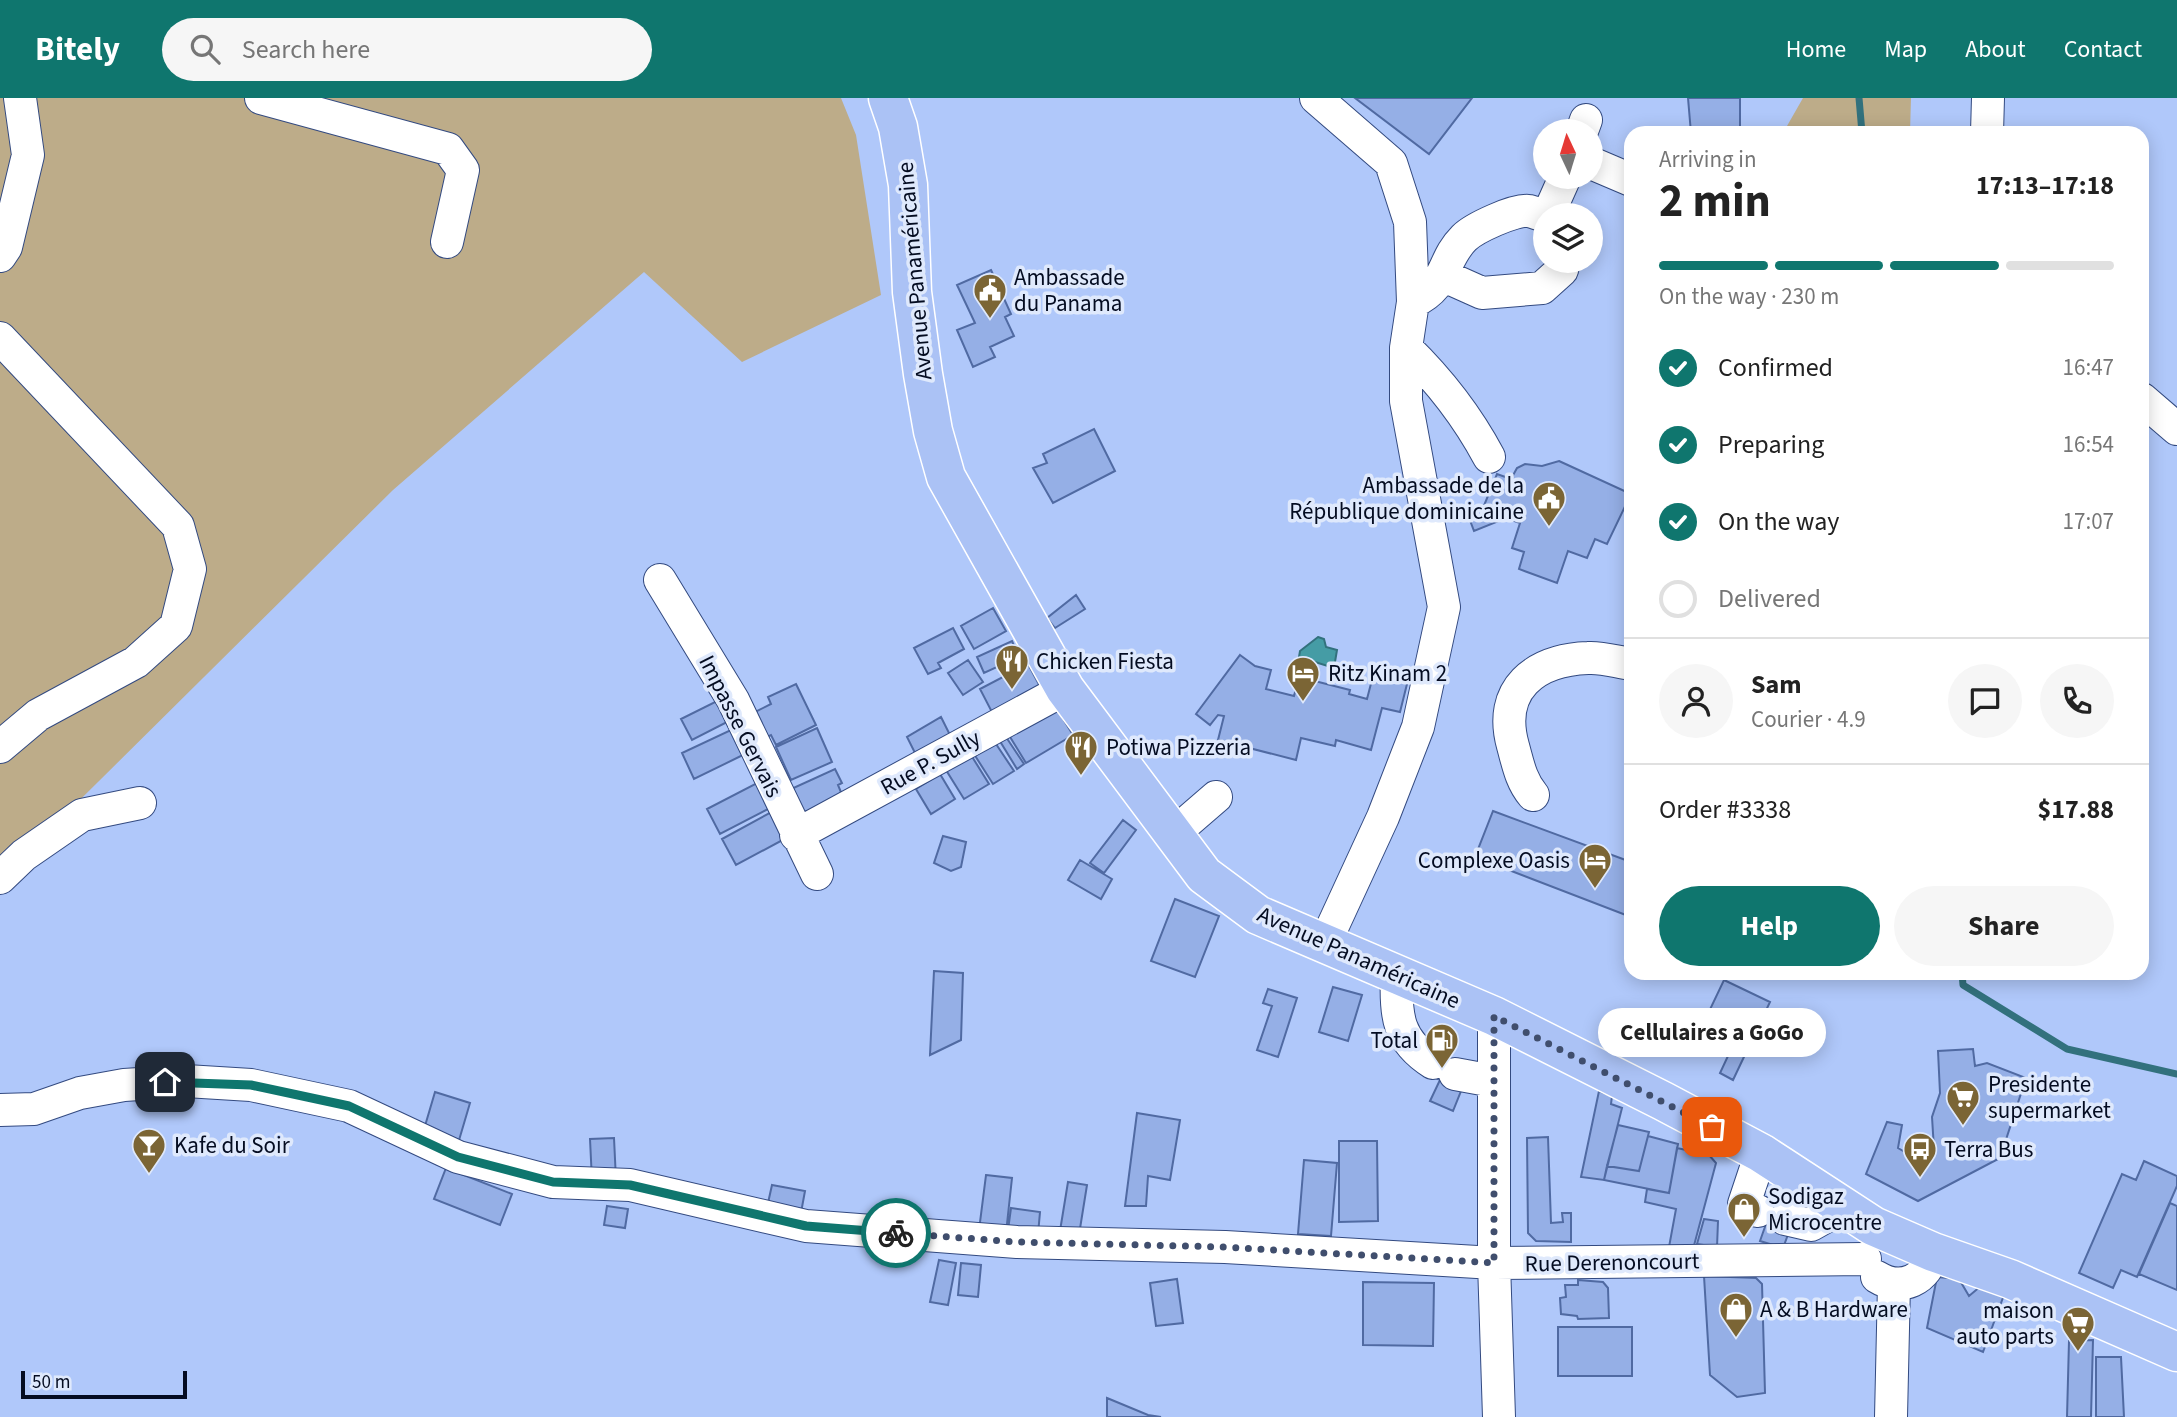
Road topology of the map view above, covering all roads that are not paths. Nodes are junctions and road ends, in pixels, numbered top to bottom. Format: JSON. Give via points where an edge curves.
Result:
{"nodes":[{"id":1,"x":20,"y":98,"type":"edge"},
{"id":2,"x":261,"y":98,"type":"edge"},
{"id":3,"x":888,"y":98,"type":"edge"},
{"id":4,"x":1316,"y":98,"type":"edge"},
{"id":5,"x":1988,"y":98,"type":"edge"},
{"id":6,"x":1987,"y":126,"type":"edge"},
{"id":7,"x":1603,"y":168,"type":"edge"},
{"id":8,"x":1624,"y":177,"type":"edge"},
{"id":9,"x":1533,"y":212,"type":"edge"},
{"id":10,"x":447,"y":242,"type":"dead end"},
{"id":11,"x":0,"y":256,"type":"edge"},
{"id":12,"x":1559,"y":273,"type":"edge"},
{"id":13,"x":1444,"y":276,"type":"junction"},
{"id":14,"x":1413,"y":302,"type":"junction"},
{"id":15,"x":0,"y":338,"type":"edge"},
{"id":16,"x":1406,"y":348,"type":"junction"},
{"id":17,"x":2149,"y":411,"type":"edge"},
{"id":18,"x":2177,"y":429,"type":"edge"},
{"id":19,"x":1489,"y":457,"type":"dead end"},
{"id":20,"x":660,"y":580,"type":"dead end"},
{"id":21,"x":1624,"y":663,"type":"edge"},
{"id":22,"x":1065,"y":689,"type":"junction"},
{"id":23,"x":0,"y":747,"type":"edge"},
{"id":24,"x":1533,"y":795,"type":"dead end"},
{"id":25,"x":1216,"y":797,"type":"dead end"},
{"id":26,"x":140,"y":803,"type":"dead end"},
{"id":27,"x":796,"y":835,"type":"junction"},
{"id":28,"x":1172,"y":835,"type":"junction"},
{"id":29,"x":817,"y":874,"type":"dead end"},
{"id":30,"x":0,"y":878,"type":"edge"},
{"id":31,"x":1324,"y":945,"type":"junction"},
{"id":32,"x":1397,"y":976,"type":"junction"},
{"id":33,"x":1494,"y":1016,"type":"junction"},
{"id":34,"x":1493,"y":1081,"type":"junction"},
{"id":35,"x":0,"y":1110,"type":"edge"},
{"id":36,"x":1761,"y":1153,"type":"junction"},
{"id":37,"x":1860,"y":1231,"type":"junction"},
{"id":38,"x":1933,"y":1252,"type":"junction"},
{"id":39,"x":1494,"y":1263,"type":"junction"},
{"id":40,"x":1894,"y":1284,"type":"junction"},
{"id":41,"x":2177,"y":1352,"type":"edge"},
{"id":42,"x":1499,"y":1417,"type":"edge"},
{"id":43,"x":1891,"y":1417,"type":"edge"}],
"edges":[{"from":1,"to":11,"type":"street","via":[[28,155]]},
{"from":2,"to":10,"type":"street","via":[[448,149],[463,170]]},
{"from":3,"to":22,"type":"main road","name":"Avenue Panaméricaine","via":[[908,185],[912,292],[940,461]]},
{"from":4,"to":14,"type":"street","via":[[1391,163],[1410,222]]},
{"from":5,"to":6,"type":"street"},
{"from":7,"to":8,"type":"street"},
{"from":9,"to":13,"type":"street","via":[[1505,216],[1464,238]]},
{"from":12,"to":13,"type":"street","via":[[1542,288],[1482,293]]},
{"from":13,"to":14,"type":"street","via":[[1429,295]]},
{"from":14,"to":16,"type":"street"},
{"from":15,"to":23,"type":"street","via":[[178,526],[190,569],[176,626],[136,662],[38,715]]},
{"from":16,"to":19,"type":"street","via":[[1443,383]]},
{"from":16,"to":31,"type":"street","via":[[1406,401],[1444,607],[1418,727]]},
{"from":17,"to":18,"type":"street"},
{"from":20,"to":27,"type":"street","name":"Impasse Gervais","via":[[733,700]]},
{"from":21,"to":24,"type":"street","via":[[1590,657],[1550,663],[1529,676],[1515,693],[1507,726],[1521,775]]},
{"from":22,"to":27,"type":"street","name":"Rue P. Sully"},
{"from":22,"to":28,"type":"main road","name":"Avenue Panaméricaine"},
{"from":25,"to":28,"type":"street"},
{"from":26,"to":30,"type":"street","via":[[82,815],[24,855]]},
{"from":27,"to":29,"type":"street","name":"Impasse Gervais"},
{"from":28,"to":31,"type":"main road","name":"Avenue Panaméricaine","via":[[1204,875],[1237,902]]},
{"from":31,"to":32,"type":"main road","name":"Avenue Panaméricaine"},
{"from":32,"to":33,"type":"main road","name":"Avenue Panaméricaine"},
{"from":32,"to":34,"type":"street","via":[[1397,1010],[1412,1050],[1444,1069]]},
{"from":33,"to":34,"type":"street"},
{"from":33,"to":36,"type":"main road","name":"Avenue Panaméricaine"},
{"from":34,"to":39,"type":"street"},
{"from":35,"to":39,"type":"street","name":"Rue Derenoncourt","via":[[34,1109],[80,1093],[124,1085],[186,1081],[251,1085],[349,1106],[458,1157],[553,1182],[630,1185],[806,1226],[1017,1242],[1225,1247]]},
{"from":36,"to":37,"type":"main road","name":"Avenue Panaméricaine"},
{"from":36,"to":37,"type":"street","via":[[1746,1209]]},
{"from":37,"to":38,"type":"main road","name":"Avenue Panaméricaine"},
{"from":37,"to":39,"type":"street","name":"Rue Derenoncourt"},
{"from":37,"to":40,"type":"street","via":[[1876,1276]]},
{"from":38,"to":40,"type":"street","via":[[1928,1268],[1917,1279]]},
{"from":38,"to":41,"type":"main road","name":"Avenue Panaméricaine","via":[[2010,1279]]},
{"from":39,"to":42,"type":"street"},
{"from":40,"to":43,"type":"street"}]}
